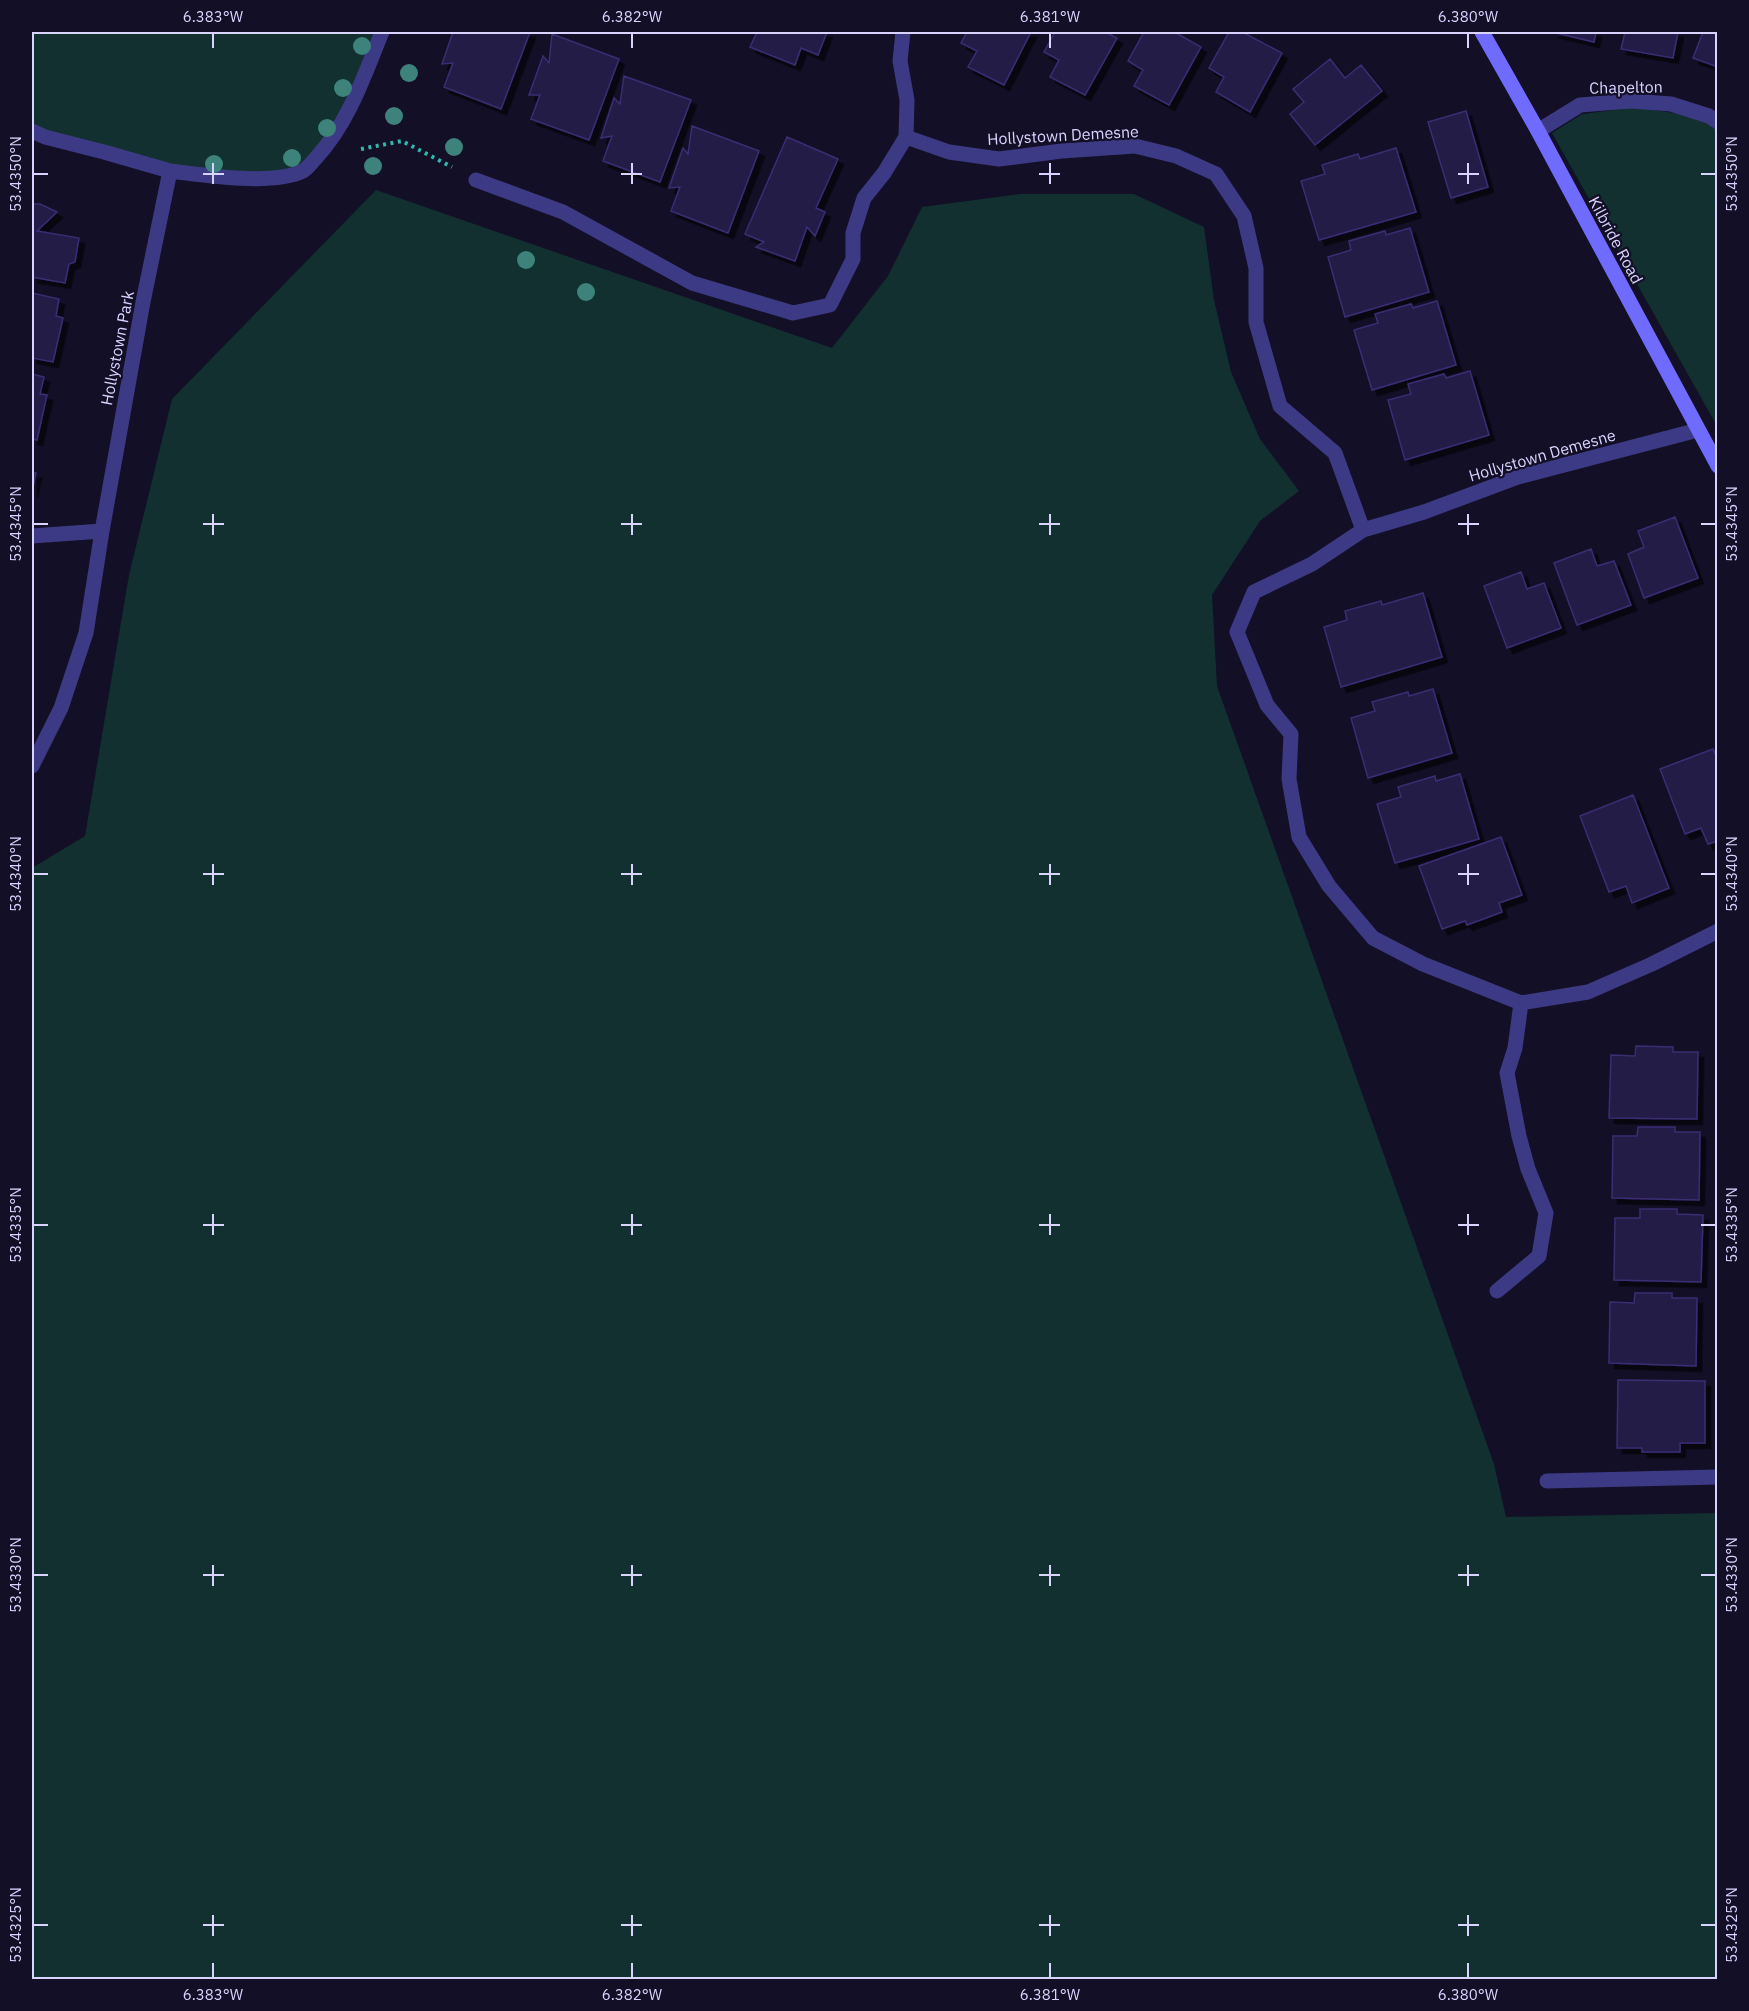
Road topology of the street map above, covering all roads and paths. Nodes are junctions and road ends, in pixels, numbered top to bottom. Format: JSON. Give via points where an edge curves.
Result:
{"nodes":[{"id":1,"x":382,"y":32,"type":"edge"},
{"id":2,"x":903,"y":32,"type":"edge"},
{"id":3,"x":1482,"y":32,"type":"edge"},
{"id":4,"x":1718,"y":122,"type":"edge"},
{"id":5,"x":32,"y":131,"type":"edge"},
{"id":6,"x":1538,"y":131,"type":"junction"},
{"id":7,"x":906,"y":137,"type":"junction"},
{"id":8,"x":330,"y":142,"type":"junction"},
{"id":9,"x":170,"y":171,"type":"junction"},
{"id":10,"x":476,"y":180,"type":"joint"},
{"id":11,"x":1698,"y":430,"type":"junction"},
{"id":12,"x":1718,"y":466,"type":"edge"},
{"id":13,"x":1363,"y":530,"type":"junction"},
{"id":14,"x":102,"y":531,"type":"junction"},
{"id":15,"x":32,"y":536,"type":"edge"},
{"id":16,"x":32,"y":766,"type":"edge"},
{"id":17,"x":1718,"y":931,"type":"edge"},
{"id":18,"x":1521,"y":1003,"type":"junction"},
{"id":19,"x":1497,"y":1291,"type":"dead end"},
{"id":20,"x":1718,"y":1477,"type":"edge"},
{"id":21,"x":1546,"y":1481,"type":"dead end"}],
"edges":[{"from":1,"to":8,"type":"street","via":[[355,99]]},
{"from":2,"to":7,"type":"street","via":[[900,61],[907,100]]},
{"from":3,"to":6,"type":"street","name":"Kilbride Road"},
{"from":4,"to":6,"type":"street","name":"Chapelton","via":[[1671,104],[1631,101],[1580,105]]},
{"from":5,"to":9,"type":"street"},
{"from":6,"to":11,"type":"street","name":"Kilbride Road"},
{"from":7,"to":10,"type":"street","via":[[864,198],[853,234],[853,259],[830,305],[793,313],[692,283],[563,212]]},
{"from":7,"to":13,"type":"street","name":"Hollystown Demesne","via":[[949,152],[999,159],[1135,146],[1176,156],[1216,174],[1244,216],[1256,268],[1256,322],[1280,406],[1335,453]]},
{"from":8,"to":9,"type":"street","via":[[304,170],[269,179]]},
{"from":8,"to":10,"type":"path","via":[[361,149],[402,141]]},
{"from":9,"to":14,"type":"street","name":"Hollystown Park"},
{"from":11,"to":12,"type":"street","name":"Kilbride Road"},
{"from":11,"to":13,"type":"street","name":"Hollystown Demesne","via":[[1518,477]]},
{"from":13,"to":18,"type":"street","name":"Hollystown Demesne","via":[[1312,564],[1254,592],[1237,632],[1267,705],[1291,734],[1289,779],[1299,837],[1329,886],[1373,938],[1423,964]]},
{"from":14,"to":15,"type":"street"},
{"from":14,"to":16,"type":"street","name":"Hollystown Park","via":[[86,633],[61,708]]},
{"from":17,"to":18,"type":"street","via":[[1588,992]]},
{"from":18,"to":19,"type":"street","via":[[1507,1073],[1528,1169],[1546,1213],[1539,1256]]},
{"from":20,"to":21,"type":"street"}]}
